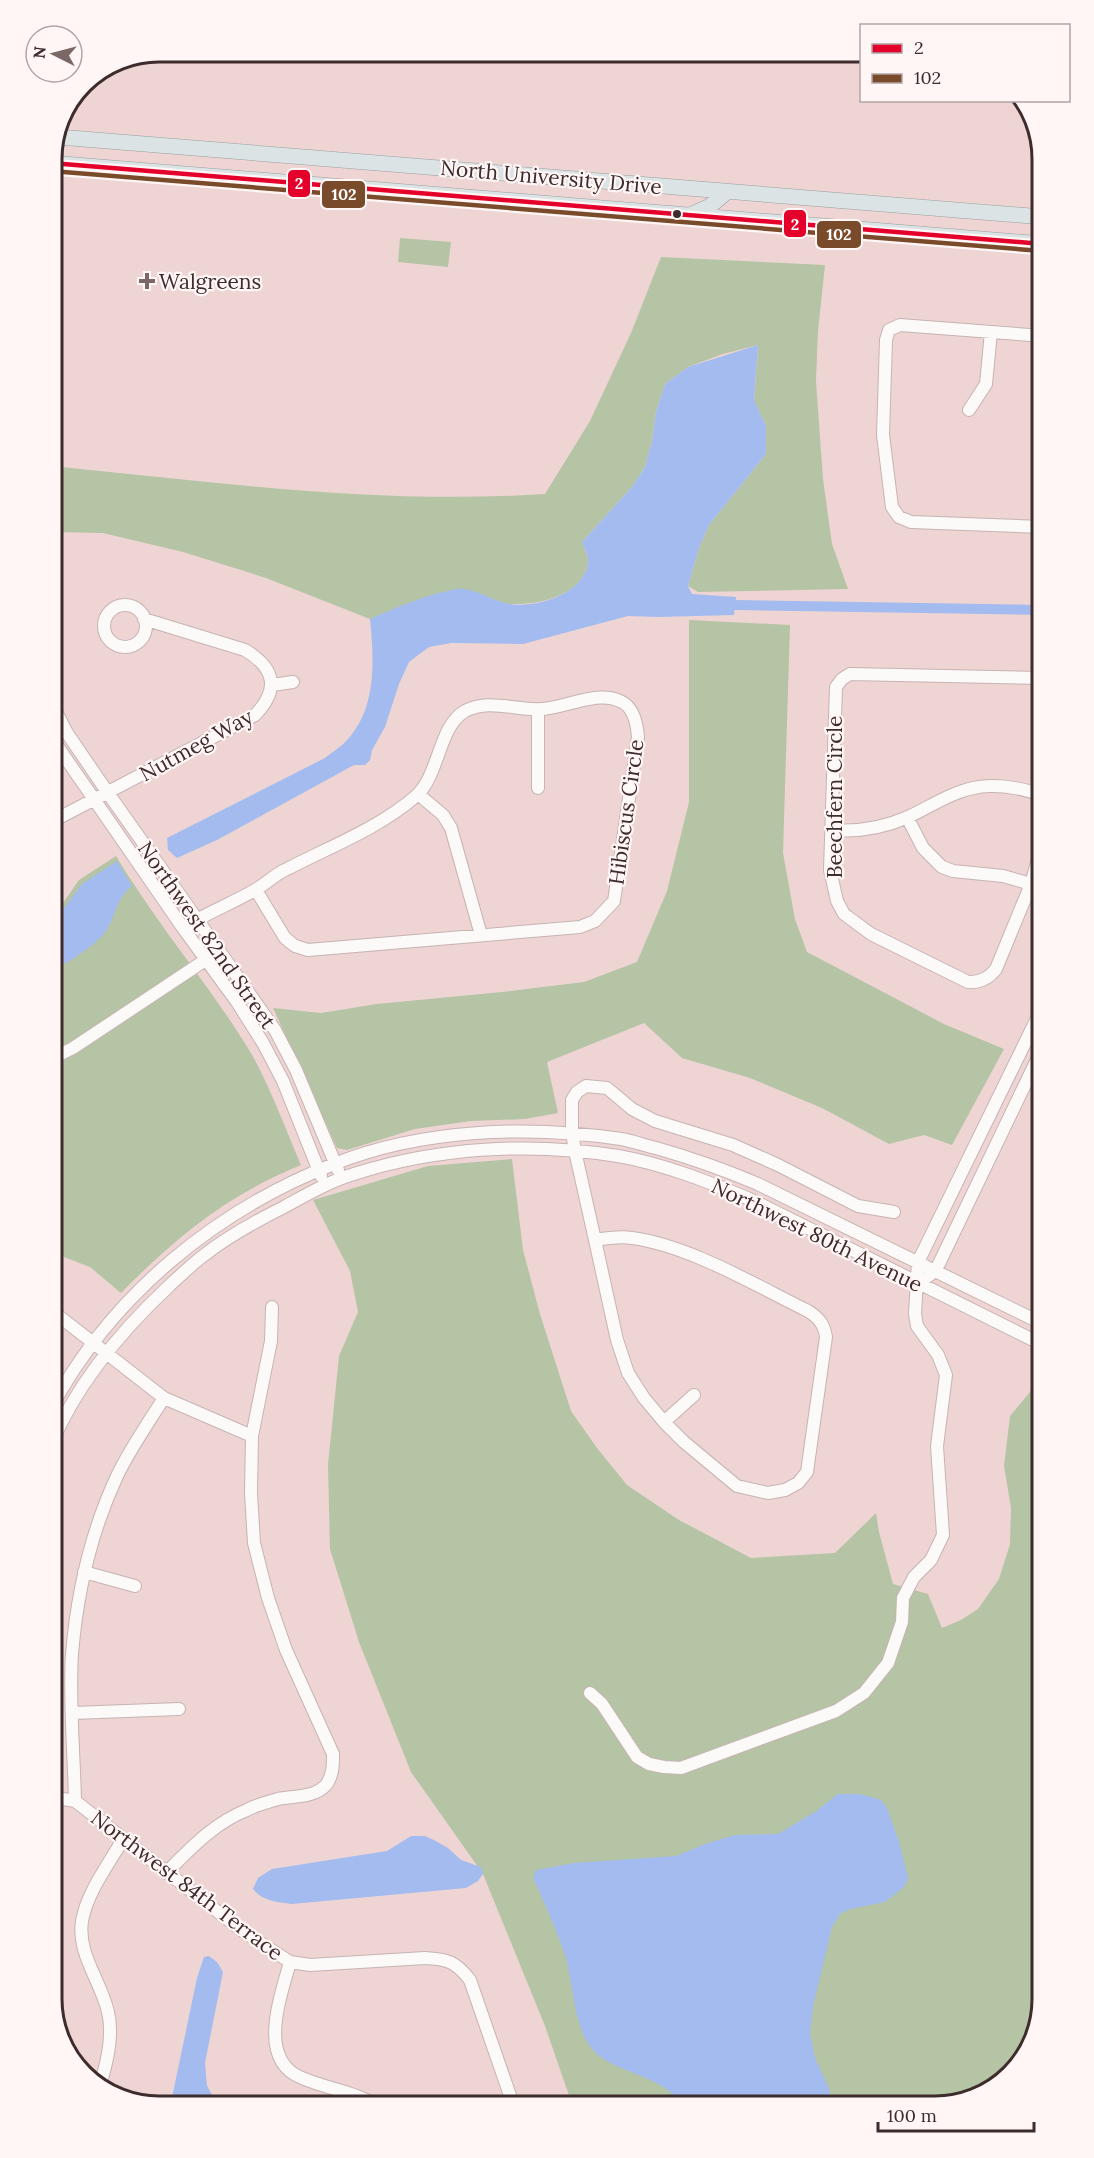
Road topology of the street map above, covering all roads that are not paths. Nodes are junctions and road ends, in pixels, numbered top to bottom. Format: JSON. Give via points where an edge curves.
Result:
{"nodes":[{"id":1,"x":64,"y":138,"type":"edge"},
{"id":2,"x":62,"y":164,"type":"edge"},
{"id":3,"x":728,"y":191,"type":"junction"},
{"id":4,"x":690,"y":215,"type":"junction"},
{"id":5,"x":1032,"y":216,"type":"edge"},
{"id":6,"x":1032,"y":243,"type":"edge"},
{"id":7,"x":991,"y":332,"type":"junction"},
{"id":8,"x":1032,"y":335,"type":"edge"},
{"id":9,"x":969,"y":410,"type":"dead end"},
{"id":10,"x":1032,"y":527,"type":"edge"},
{"id":11,"x":144,"y":619,"type":"dead end"},
{"id":12,"x":1032,"y":678,"type":"edge"},
{"id":13,"x":293,"y":682,"type":"dead end"},
{"id":14,"x":272,"y":685,"type":"junction"},
{"id":15,"x":538,"y":710,"type":"junction"},
{"id":16,"x":62,"y":723,"type":"edge"},
{"id":17,"x":62,"y":754,"type":"edge"},
{"id":18,"x":538,"y":788,"type":"dead end"},
{"id":19,"x":1032,"y":792,"type":"edge"},
{"id":20,"x":108,"y":793,"type":"junction"},
{"id":21,"x":418,"y":795,"type":"junction"},
{"id":22,"x":93,"y":800,"type":"junction"},
{"id":23,"x":62,"y":816,"type":"edge"},
{"id":24,"x":907,"y":817,"type":"junction"},
{"id":25,"x":832,"y":830,"type":"junction"},
{"id":26,"x":1032,"y":877,"type":"edge"},
{"id":27,"x":1030,"y":884,"type":"junction"},
{"id":28,"x":255,"y":890,"type":"junction"},
{"id":29,"x":196,"y":919,"type":"junction"},
{"id":30,"x":183,"y":928,"type":"junction"},
{"id":31,"x":481,"y":935,"type":"junction"},
{"id":32,"x":219,"y":951,"type":"junction"},
{"id":33,"x":206,"y":960,"type":"junction"},
{"id":34,"x":1032,"y":1029,"type":"edge"},
{"id":35,"x":62,"y":1053,"type":"edge"},
{"id":36,"x":1032,"y":1070,"type":"edge"},
{"id":37,"x":573,"y":1133,"type":"junction"},
{"id":38,"x":575,"y":1151,"type":"junction"},
{"id":39,"x":335,"y":1163,"type":"junction"},
{"id":40,"x":318,"y":1171,"type":"junction"},
{"id":41,"x":343,"y":1179,"type":"junction"},
{"id":42,"x":326,"y":1186,"type":"junction"},
{"id":43,"x":894,"y":1212,"type":"dead end"},
{"id":44,"x":595,"y":1240,"type":"junction"},
{"id":45,"x":918,"y":1262,"type":"junction"},
{"id":46,"x":936,"y":1270,"type":"junction"},
{"id":47,"x":918,"y":1284,"type":"junction"},
{"id":48,"x":272,"y":1307,"type":"dead end"},
{"id":49,"x":1032,"y":1318,"type":"edge"},
{"id":50,"x":62,"y":1319,"type":"edge"},
{"id":51,"x":1032,"y":1339,"type":"edge"},
{"id":52,"x":93,"y":1343,"type":"junction"},
{"id":53,"x":106,"y":1355,"type":"junction"},
{"id":54,"x":62,"y":1391,"type":"edge"},
{"id":55,"x":694,"y":1395,"type":"dead end"},
{"id":56,"x":164,"y":1398,"type":"junction"},
{"id":57,"x":664,"y":1422,"type":"junction"},
{"id":58,"x":62,"y":1423,"type":"edge"},
{"id":59,"x":252,"y":1436,"type":"junction"},
{"id":60,"x":84,"y":1572,"type":"junction"},
{"id":61,"x":135,"y":1586,"type":"dead end"},
{"id":62,"x":590,"y":1693,"type":"dead end"},
{"id":63,"x":179,"y":1709,"type":"dead end"},
{"id":64,"x":73,"y":1713,"type":"junction"},
{"id":65,"x":62,"y":1799,"type":"edge"},
{"id":66,"x":75,"y":1801,"type":"junction"},
{"id":67,"x":123,"y":1839,"type":"junction"},
{"id":68,"x":166,"y":1873,"type":"junction"},
{"id":69,"x":290,"y":1962,"type":"junction"},
{"id":70,"x":102,"y":2078,"type":"edge"},
{"id":71,"x":360,"y":2096,"type":"edge"},
{"id":72,"x":510,"y":2096,"type":"edge"}],
"edges":[{"from":1,"to":3,"type":"main road","name":"North University Drive"},
{"from":2,"to":4,"type":"main road","name":"North University Drive"},
{"from":3,"to":4,"type":"main road","via":[[710,206]]},
{"from":3,"to":5,"type":"main road","name":"North University Drive"},
{"from":4,"to":6,"type":"main road","name":"North University Drive"},
{"from":7,"to":8,"type":"street"},
{"from":7,"to":9,"type":"street","via":[[986,384]]},
{"from":7,"to":10,"type":"street","via":[[900,325],[889,330],[883,435],[892,507],[899,517],[911,522]]},
{"from":11,"to":14,"type":"street","via":[[245,650],[259,658],[269,671]]},
{"from":12,"to":25,"type":"street","name":"Beechfern Circle","via":[[850,674],[842,679],[836,687]]},
{"from":13,"to":14,"type":"street"},
{"from":14,"to":20,"type":"street","name":"Nutmeg Way","via":[[267,703],[255,715]]},
{"from":15,"to":18,"type":"street"},
{"from":15,"to":21,"type":"street","name":"Hibiscus Circle","via":[[481,705],[466,711],[454,721],[436,765]]},
{"from":15,"to":31,"type":"street","name":"Hibiscus Circle","via":[[608,698],[622,702],[636,722],[638,737],[614,901],[595,921],[580,927]]},
{"from":16,"to":20,"type":"street","name":"Northwest 82nd Street"},
{"from":17,"to":22,"type":"street","name":"Northwest 82nd Street"},
{"from":19,"to":24,"type":"street","via":[[1011,787],[971,788]]},
{"from":20,"to":22,"type":"street","name":"Nutmeg Way"},
{"from":20,"to":29,"type":"street","name":"Northwest 82nd Street"},
{"from":21,"to":28,"type":"street","name":"Hibiscus Circle"},
{"from":21,"to":31,"type":"street","via":[[443,815],[451,828]]},
{"from":22,"to":23,"type":"street","name":"Nutmeg Way"},
{"from":22,"to":30,"type":"street","name":"Northwest 82nd Street"},
{"from":24,"to":25,"type":"street","via":[[856,831]]},
{"from":24,"to":27,"type":"street","via":[[923,848],[942,867]]},
{"from":25,"to":27,"type":"street","name":"Beechfern Circle","via":[[830,870],[837,902],[844,914],[871,934],[968,982],[984,980],[996,969]]},
{"from":26,"to":27,"type":"street","name":"Beechfern Circle"},
{"from":28,"to":29,"type":"street","name":"Hibiscus Circle"},
{"from":28,"to":31,"type":"street","name":"Hibiscus Circle","via":[[285,938],[308,950]]},
{"from":29,"to":30,"type":"street","name":"Hibiscus Circle"},
{"from":29,"to":32,"type":"street","name":"Northwest 82nd Street"},
{"from":30,"to":33,"type":"street","name":"Northwest 82nd Street"},
{"from":32,"to":33,"type":"street"},
{"from":32,"to":39,"type":"street","name":"Northwest 82nd Street","via":[[275,1030]]},
{"from":33,"to":35,"type":"street"},
{"from":33,"to":40,"type":"street","name":"Northwest 82nd Street","via":[[263,1042],[283,1081]]},
{"from":34,"to":45,"type":"street"},
{"from":36,"to":46,"type":"street"},
{"from":37,"to":38,"type":"street"},
{"from":37,"to":39,"type":"street","name":"Northwest 80th Avenue","via":[[479,1132],[426,1139]]},
{"from":37,"to":43,"type":"street","via":[[572,1100],[577,1092],[586,1086],[607,1088],[632,1109],[656,1121],[733,1145],[858,1206]]},
{"from":37,"to":45,"type":"street","name":"Northwest 80th Avenue","via":[[624,1139],[722,1169]]},
{"from":38,"to":41,"type":"street","name":"Northwest 80th Avenue","via":[[480,1150],[429,1157]]},
{"from":38,"to":44,"type":"street"},
{"from":38,"to":47,"type":"street","name":"Northwest 80th Avenue","via":[[667,1168],[713,1184]]},
{"from":39,"to":40,"type":"street","name":"Northwest 80th Avenue"},
{"from":39,"to":41,"type":"street","name":"Northwest 82nd Street"},
{"from":40,"to":42,"type":"street","name":"Northwest 82nd Street"},
{"from":40,"to":52,"type":"street","name":"Northwest 80th Avenue","via":[[237,1213],[190,1245],[134,1294]]},
{"from":41,"to":42,"type":"street","name":"Northwest 80th Avenue"},
{"from":42,"to":53,"type":"street","name":"Northwest 80th Avenue","via":[[250,1225],[203,1256],[148,1305]]},
{"from":44,"to":57,"type":"street","via":[[628,1373]]},
{"from":44,"to":57,"type":"street","via":[[630,1238],[680,1250],[808,1311],[819,1318],[824,1328],[810,1460],[798,1483],[768,1493],[737,1486]]},
{"from":45,"to":46,"type":"street","name":"Northwest 80th Avenue"},
{"from":45,"to":47,"type":"street"},
{"from":46,"to":47,"type":"street"},
{"from":46,"to":49,"type":"street","name":"Northwest 80th Avenue"},
{"from":47,"to":51,"type":"street","name":"Northwest 80th Avenue"},
{"from":47,"to":62,"type":"street","via":[[917,1326],[938,1355],[946,1375],[937,1446],[943,1535],[931,1560],[903,1598],[902,1619],[888,1663],[864,1693],[836,1711],[681,1768],[656,1766],[637,1757],[602,1704]]},
{"from":48,"to":59,"type":"street","via":[[272,1341]]},
{"from":50,"to":52,"type":"street"},
{"from":52,"to":53,"type":"street"},
{"from":52,"to":54,"type":"street","name":"Northwest 80th Avenue"},
{"from":53,"to":56,"type":"street"},
{"from":53,"to":58,"type":"street","name":"Northwest 80th Avenue"},
{"from":55,"to":57,"type":"street"},
{"from":56,"to":59,"type":"street"},
{"from":56,"to":60,"type":"street","via":[[117,1477]]},
{"from":59,"to":68,"type":"street","via":[[254,1542],[286,1650],[333,1754],[333,1772],[325,1786],[311,1794],[246,1810],[221,1824]]},
{"from":60,"to":61,"type":"street"},
{"from":60,"to":64,"type":"street","via":[[72,1656]]},
{"from":63,"to":64,"type":"street"},
{"from":64,"to":66,"type":"street"},
{"from":65,"to":66,"type":"street","name":"Northwest 84th Terrace"},
{"from":66,"to":67,"type":"street","name":"Northwest 84th Terrace"},
{"from":67,"to":68,"type":"street","name":"Northwest 84th Terrace"},
{"from":67,"to":70,"type":"street","via":[[88,1900],[82,1921],[82,1941],[108,2013],[109,2037]]},
{"from":68,"to":69,"type":"street","name":"Northwest 84th Terrace"},
{"from":69,"to":71,"type":"street","via":[[274,2038],[278,2056],[287,2070],[301,2078]]},
{"from":69,"to":72,"type":"street","name":"Northwest 84th Terrace","via":[[310,1965],[425,1958],[443,1959],[459,1966],[470,1980]]}]}
